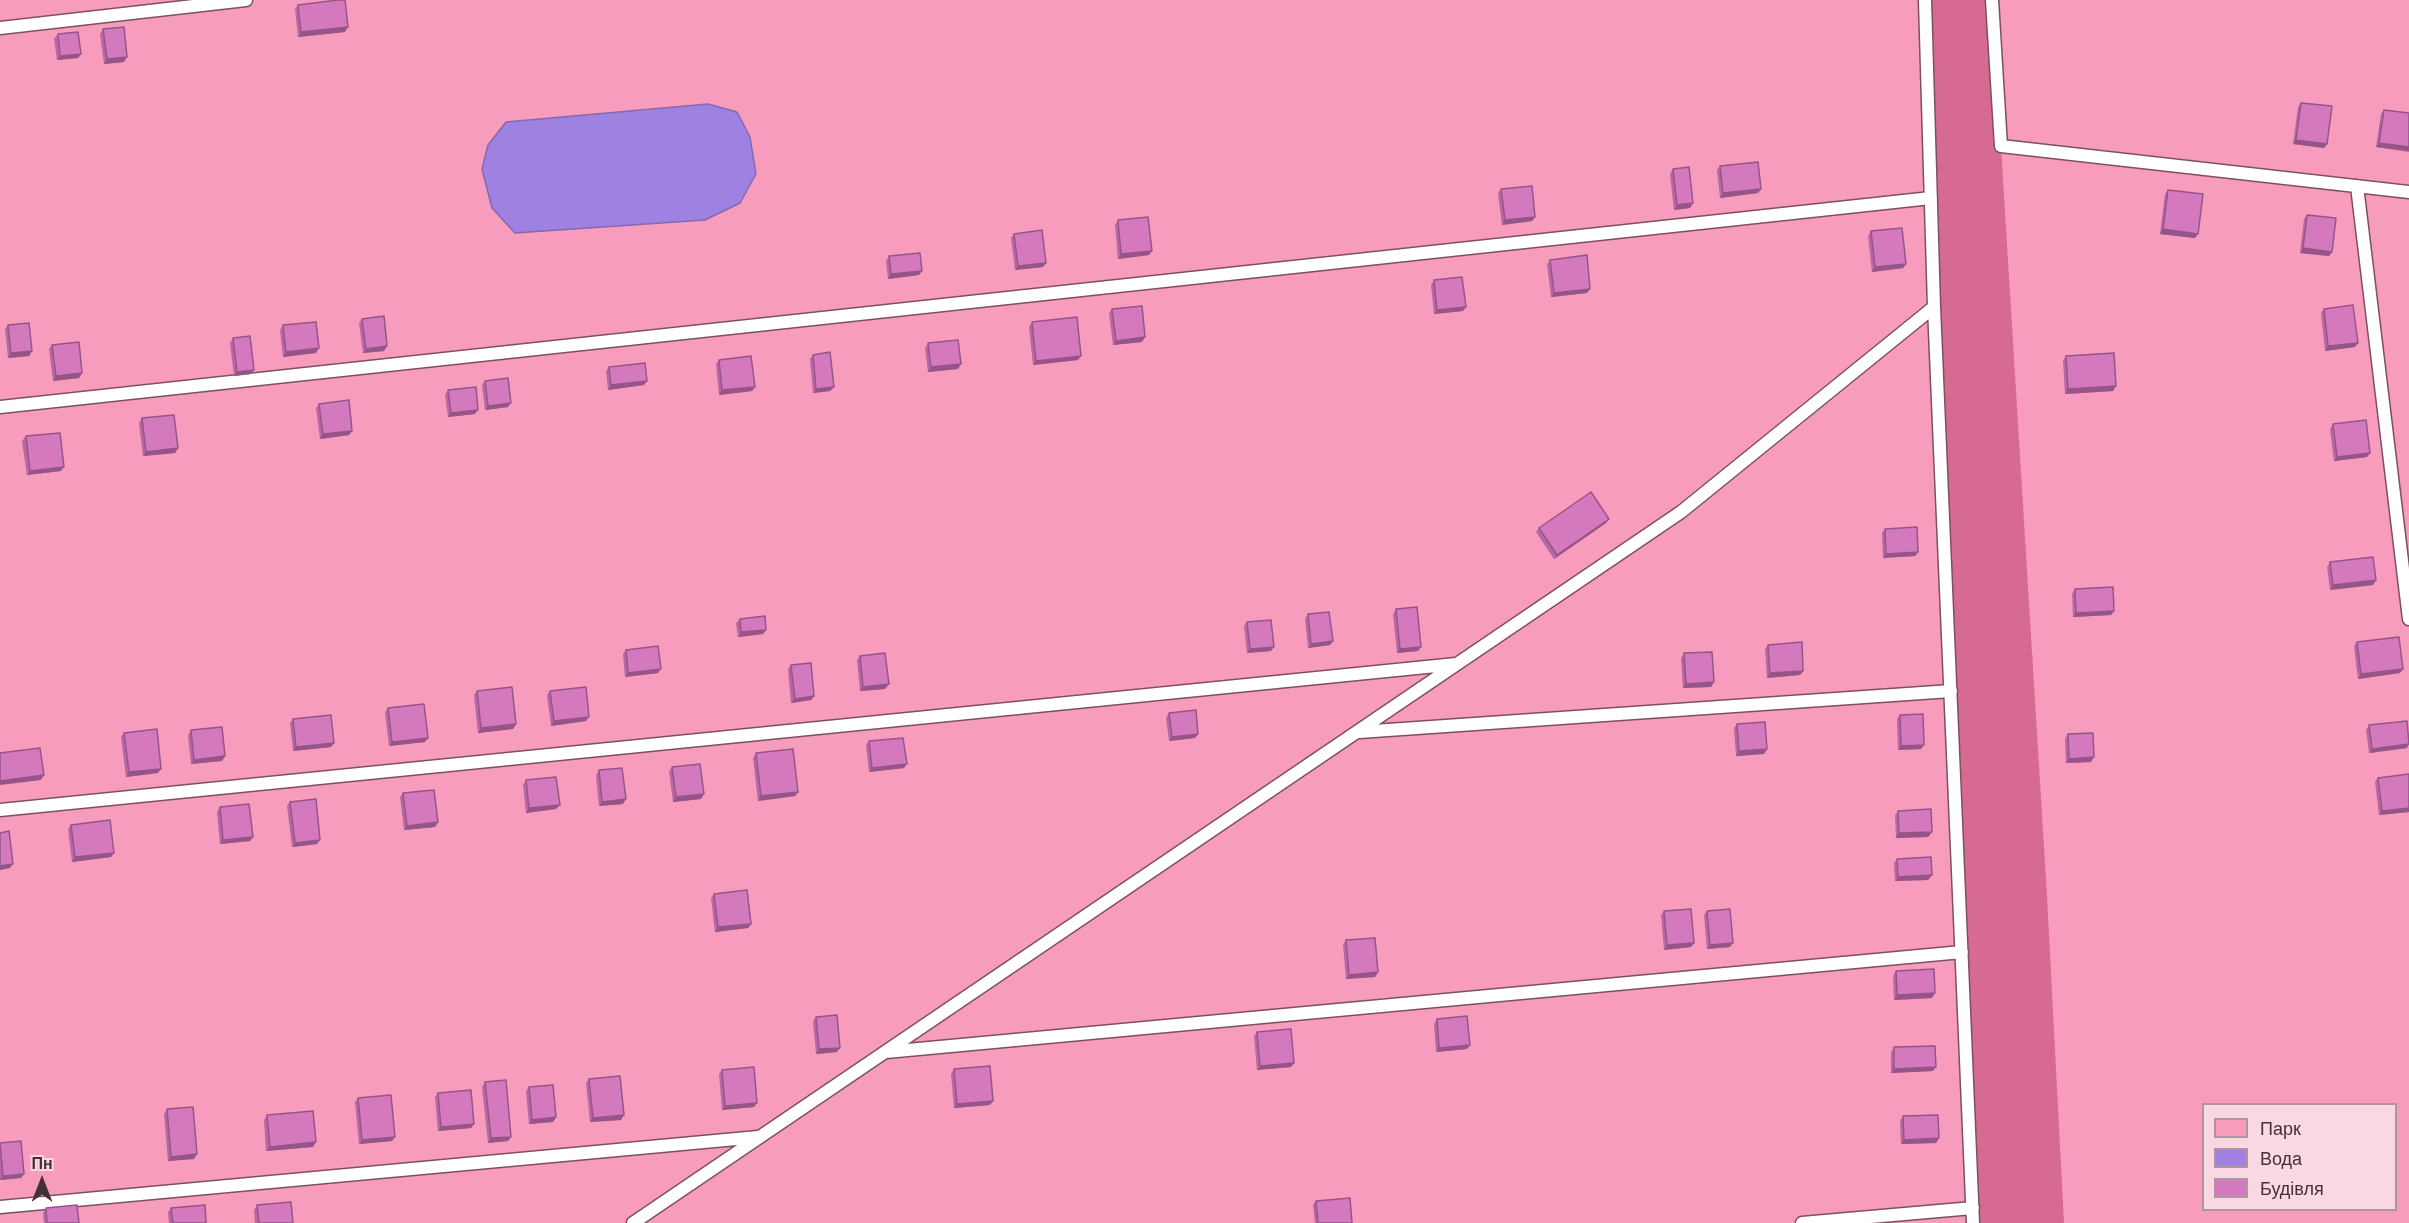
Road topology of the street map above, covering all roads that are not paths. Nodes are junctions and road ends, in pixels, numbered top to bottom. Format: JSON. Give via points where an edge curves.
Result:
{"nodes":[{"id":1,"x":246,"y":0,"type":"edge"},
{"id":2,"x":1925,"y":0,"type":"edge"},
{"id":3,"x":1992,"y":0,"type":"edge"},
{"id":4,"x":0,"y":28,"type":"edge"},
{"id":5,"x":2357,"y":186,"type":"junction"},
{"id":6,"x":2409,"y":192,"type":"edge"},
{"id":7,"x":1931,"y":198,"type":"junction"},
{"id":8,"x":1934,"y":307,"type":"junction"},
{"id":9,"x":0,"y":407,"type":"edge"},
{"id":10,"x":2409,"y":619,"type":"edge"},
{"id":11,"x":1457,"y":664,"type":"junction"},
{"id":12,"x":1951,"y":691,"type":"junction"},
{"id":13,"x":1358,"y":732,"type":"junction"},
{"id":14,"x":0,"y":810,"type":"edge"},
{"id":15,"x":1962,"y":952,"type":"junction"},
{"id":16,"x":885,"y":1052,"type":"junction"},
{"id":17,"x":760,"y":1137,"type":"junction"},
{"id":18,"x":0,"y":1207,"type":"edge"},
{"id":19,"x":1973,"y":1208,"type":"junction"},
{"id":20,"x":633,"y":1223,"type":"edge"},
{"id":21,"x":1802,"y":1223,"type":"edge"},
{"id":22,"x":1973,"y":1223,"type":"edge"}],
"edges":[{"from":1,"to":4,"type":"lane"},
{"from":2,"to":7,"type":"lane"},
{"from":3,"to":5,"type":"lane","via":[[2001,146]]},
{"from":5,"to":6,"type":"lane"},
{"from":5,"to":10,"type":"lane"},
{"from":7,"to":8,"type":"lane"},
{"from":7,"to":9,"type":"lane"},
{"from":8,"to":11,"type":"lane","via":[[1681,512]]},
{"from":8,"to":12,"type":"lane"},
{"from":11,"to":13,"type":"lane"},
{"from":11,"to":14,"type":"lane"},
{"from":12,"to":13,"type":"lane"},
{"from":12,"to":15,"type":"lane"},
{"from":13,"to":16,"type":"lane"},
{"from":15,"to":16,"type":"lane"},
{"from":15,"to":19,"type":"lane"},
{"from":16,"to":17,"type":"lane"},
{"from":17,"to":18,"type":"lane"},
{"from":17,"to":20,"type":"lane"},
{"from":19,"to":21,"type":"lane"},
{"from":19,"to":22,"type":"lane"}]}
